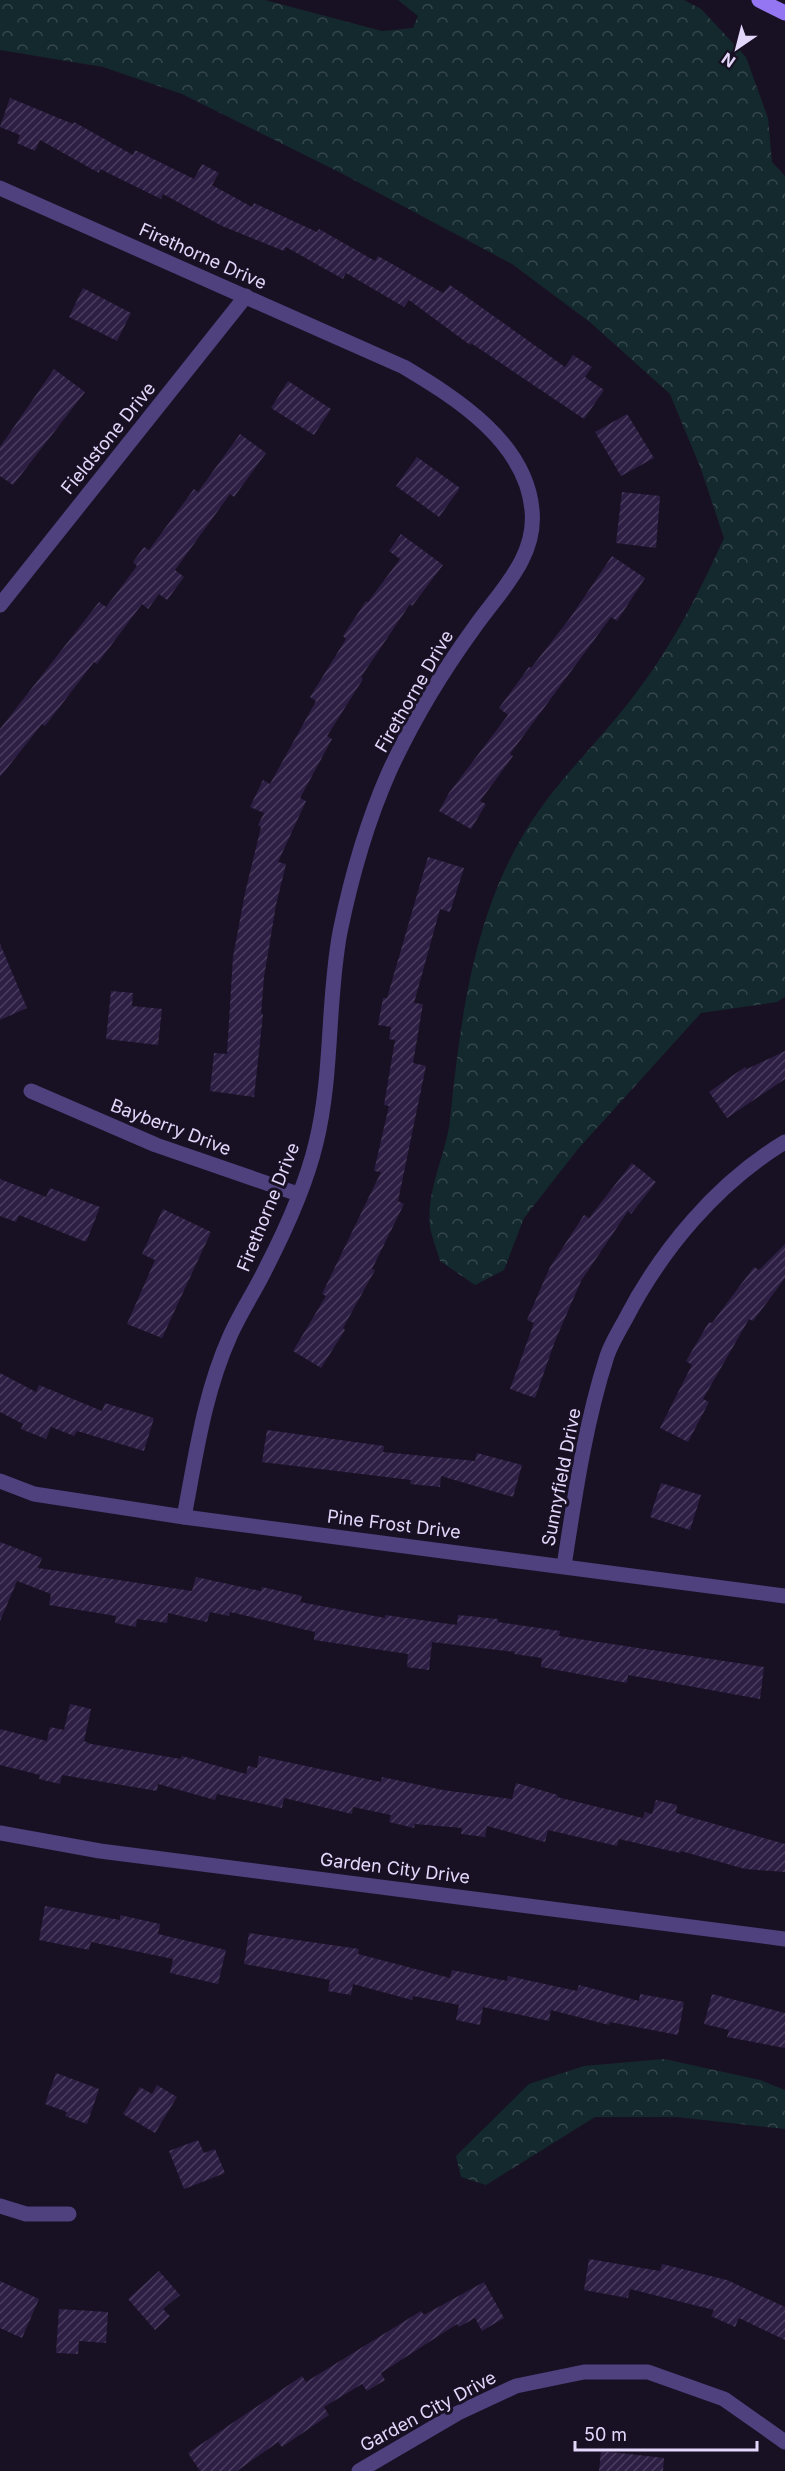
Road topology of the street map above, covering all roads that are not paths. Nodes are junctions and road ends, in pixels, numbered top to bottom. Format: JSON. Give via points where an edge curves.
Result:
{"nodes":[{"id":1,"x":759,"y":0,"type":"edge"},
{"id":2,"x":785,"y":13,"type":"edge"},
{"id":3,"x":0,"y":188,"type":"edge"},
{"id":4,"x":246,"y":296,"type":"junction"},
{"id":5,"x":0,"y":605,"type":"edge"},
{"id":6,"x":31,"y":1092,"type":"dead end"},
{"id":7,"x":785,"y":1142,"type":"edge"},
{"id":8,"x":298,"y":1194,"type":"junction"},
{"id":9,"x":0,"y":1481,"type":"edge"},
{"id":10,"x":184,"y":1517,"type":"junction"},
{"id":11,"x":564,"y":1566,"type":"junction"},
{"id":12,"x":785,"y":1596,"type":"edge"},
{"id":13,"x":0,"y":1833,"type":"edge"},
{"id":14,"x":785,"y":1939,"type":"edge"},
{"id":15,"x":0,"y":2206,"type":"edge"},
{"id":16,"x":69,"y":2214,"type":"dead end"},
{"id":17,"x":785,"y":2442,"type":"edge"},
{"id":18,"x":359,"y":2471,"type":"edge"}],
"edges":[{"from":1,"to":2,"type":"main road"},
{"from":3,"to":4,"type":"street","name":"Firethorne Drive"},
{"from":4,"to":5,"type":"street","name":"Fieldstone Drive"},
{"from":4,"to":8,"type":"street","name":"Firethorne Drive","via":[[404,367],[455,397],[503,444],[525,478],[532,511],[530,537],[514,577],[474,628],[433,693],[390,772],[364,841],[340,933],[316,1144]]},
{"from":6,"to":8,"type":"street","name":"Bayberry Drive","via":[[156,1145]]},
{"from":7,"to":11,"type":"street","name":"Sunnyfield Drive","via":[[728,1186],[688,1227],[644,1283],[608,1354],[584,1443]]},
{"from":8,"to":10,"type":"street","name":"Firethorne Drive","via":[[267,1268],[230,1335],[208,1393]]},
{"from":9,"to":10,"type":"street","name":"Pine Frost Drive","via":[[34,1494]]},
{"from":10,"to":11,"type":"street","name":"Pine Frost Drive"},
{"from":11,"to":12,"type":"street","name":"Pine Frost Drive"},
{"from":13,"to":14,"type":"street","name":"Garden City Drive","via":[[100,1851]]},
{"from":15,"to":16,"type":"street","via":[[26,2214]]},
{"from":17,"to":18,"type":"street","name":"Garden City Drive","via":[[724,2399],[648,2372],[585,2373],[516,2386],[458,2413]]}]}
